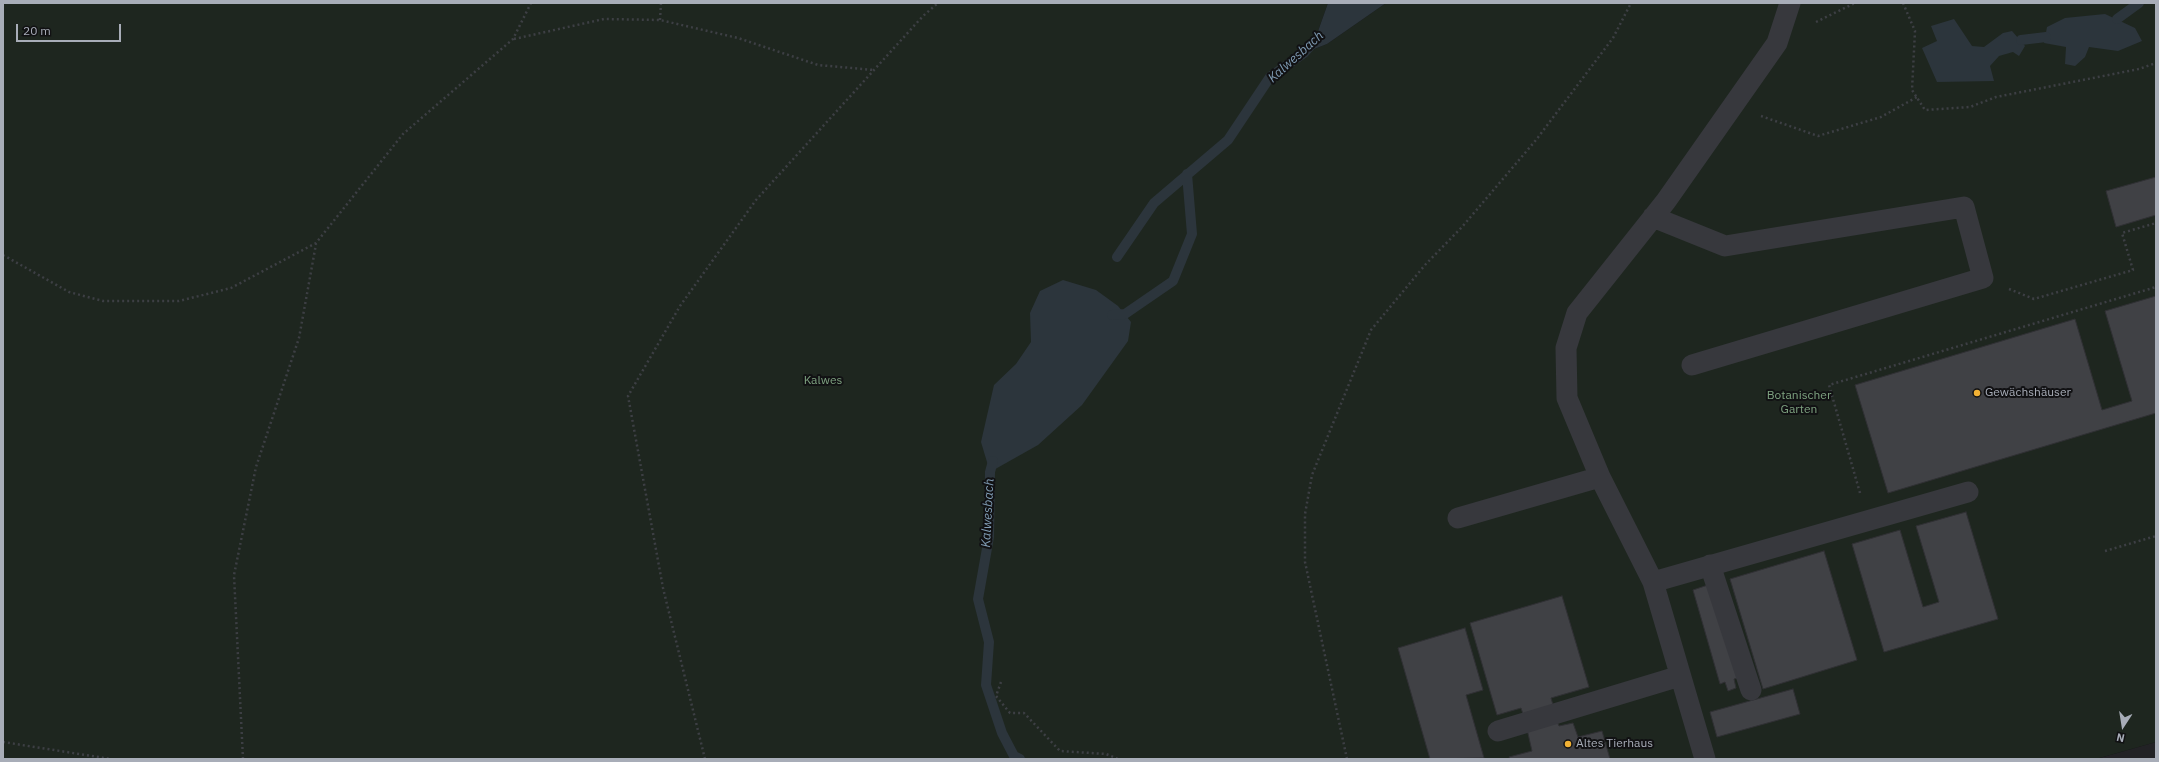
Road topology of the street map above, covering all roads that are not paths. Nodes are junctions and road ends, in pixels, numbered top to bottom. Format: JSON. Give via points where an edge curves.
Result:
{"nodes":[{"id":1,"x":1790,"y":3,"type":"edge"},
{"id":2,"x":1653,"y":217,"type":"junction"},
{"id":3,"x":1692,"y":365,"type":"dead end"},
{"id":4,"x":1600,"y":477,"type":"junction"},
{"id":5,"x":1968,"y":492,"type":"dead end"},
{"id":6,"x":1458,"y":518,"type":"dead end"},
{"id":7,"x":1710,"y":565,"type":"junction"},
{"id":8,"x":1653,"y":582,"type":"junction"},
{"id":9,"x":1680,"y":676,"type":"junction"},
{"id":10,"x":1751,"y":690,"type":"dead end"},
{"id":11,"x":1498,"y":731,"type":"dead end"},
{"id":12,"x":1705,"y":759,"type":"edge"}],
"edges":[{"from":1,"to":2,"type":"lane","via":[[1777,43]]},
{"from":2,"to":3,"type":"lane","via":[[1725,246],[1964,207],[1983,278]]},
{"from":2,"to":4,"type":"lane","via":[[1577,313],[1566,348],[1567,398]]},
{"from":4,"to":6,"type":"lane"},
{"from":4,"to":8,"type":"lane"},
{"from":5,"to":7,"type":"lane"},
{"from":7,"to":8,"type":"lane"},
{"from":7,"to":10,"type":"lane"},
{"from":8,"to":9,"type":"lane"},
{"from":9,"to":11,"type":"lane"},
{"from":9,"to":12,"type":"lane"}]}
